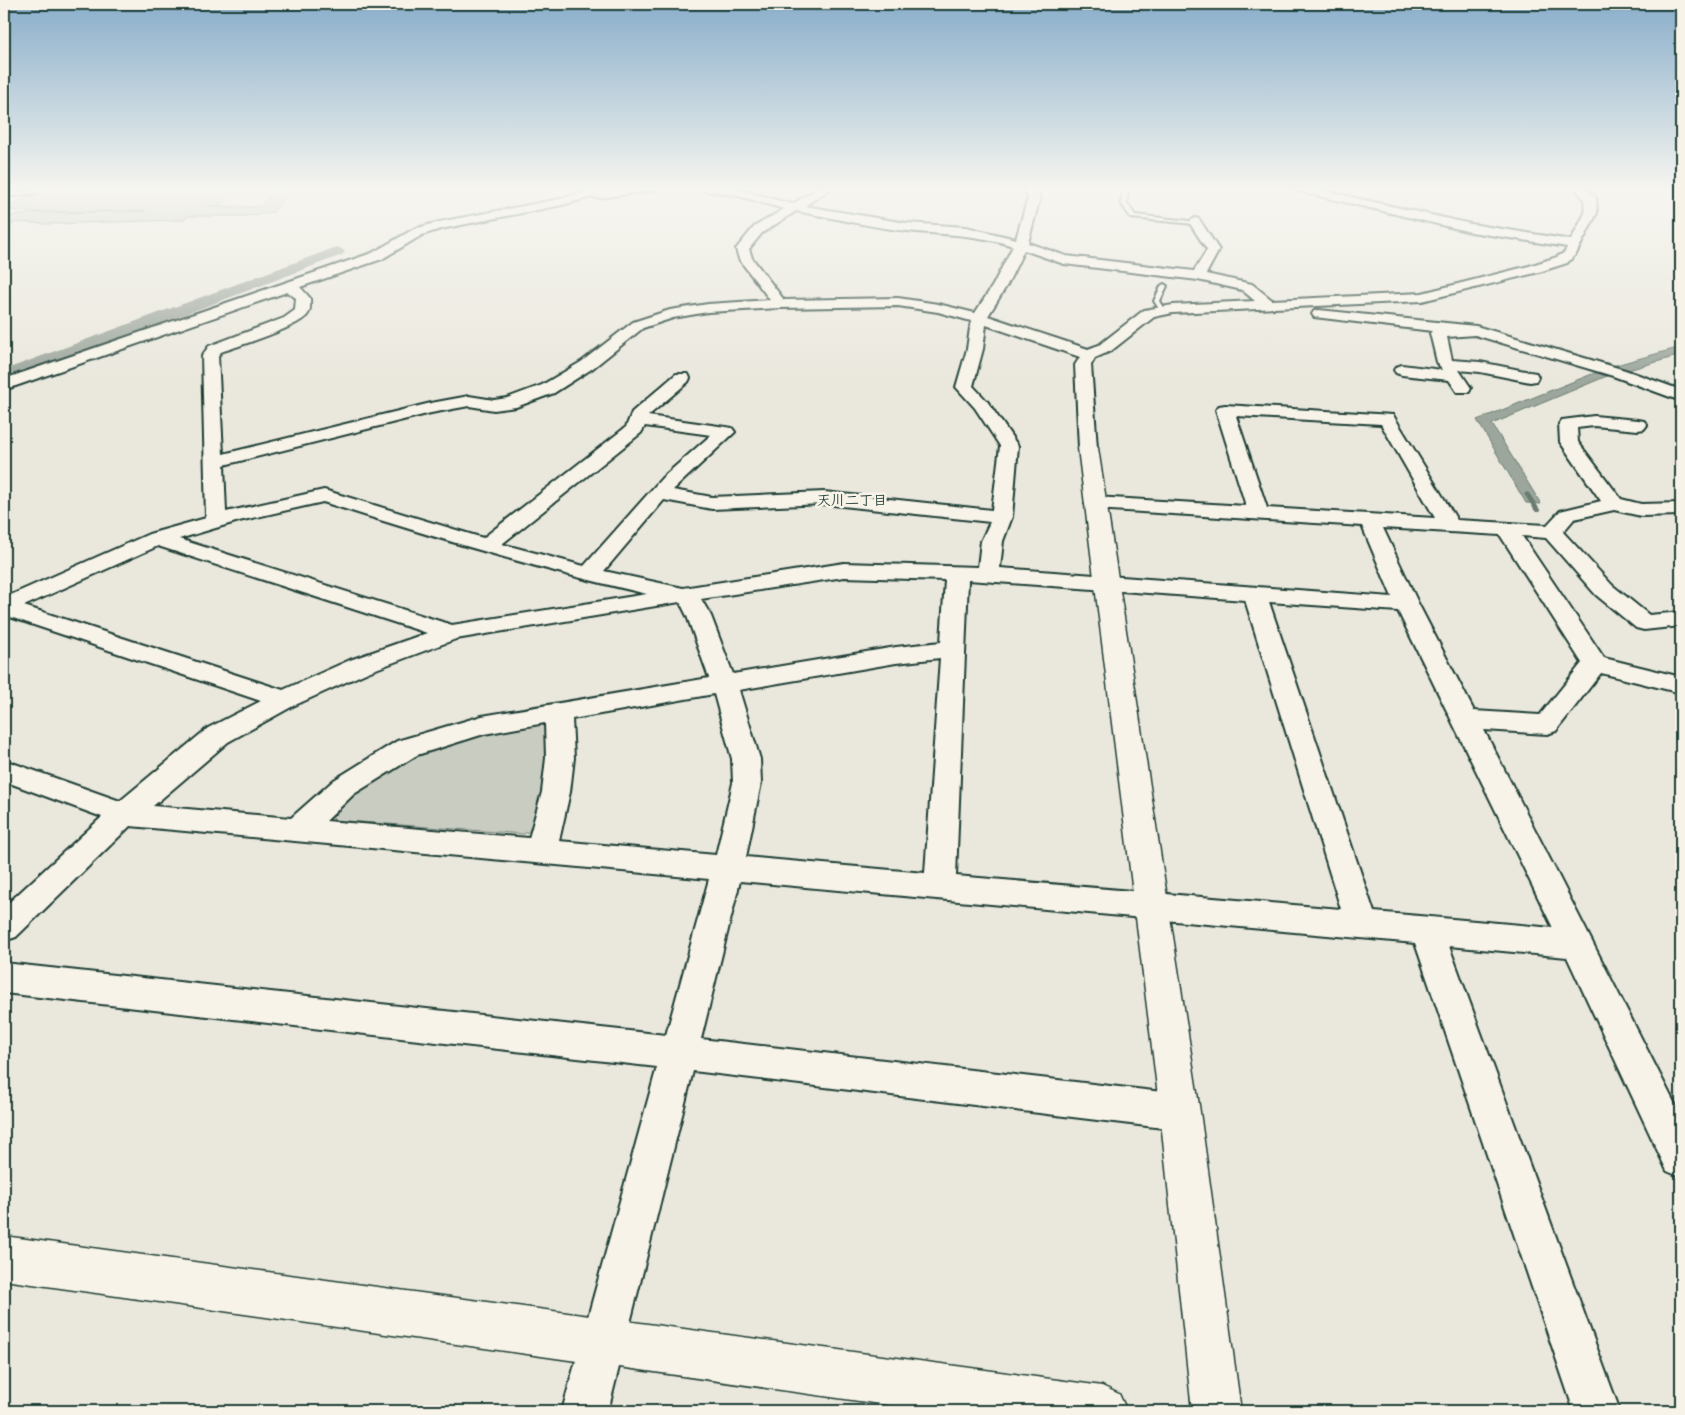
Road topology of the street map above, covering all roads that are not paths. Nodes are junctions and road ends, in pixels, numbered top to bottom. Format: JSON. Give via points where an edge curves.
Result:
{"nodes":[{"id":1,"x":381,"y":253,"type":"edge"},
{"id":2,"x":743,"y":253,"type":"edge"},
{"id":3,"x":1016,"y":253,"type":"edge"},
{"id":4,"x":1045,"y":253,"type":"edge"},
{"id":5,"x":1211,"y":253,"type":"edge"},
{"id":6,"x":1570,"y":253,"type":"edge"},
{"id":7,"x":1198,"y":276,"type":"junction"},
{"id":8,"x":1164,"y":286,"type":"dead end"},
{"id":9,"x":288,"y":287,"type":"junction"},
{"id":10,"x":780,"y":304,"type":"junction"},
{"id":11,"x":1274,"y":304,"type":"junction"},
{"id":12,"x":1163,"y":311,"type":"junction"},
{"id":13,"x":979,"y":318,"type":"junction"},
{"id":14,"x":1476,"y":331,"type":"junction"},
{"id":15,"x":1089,"y":355,"type":"junction"},
{"id":16,"x":1402,"y":370,"type":"dead end"},
{"id":17,"x":1455,"y":376,"type":"junction"},
{"id":18,"x":1530,"y":377,"type":"dead end"},
{"id":19,"x":682,"y":378,"type":"dead end"},
{"id":20,"x":4,"y":385,"type":"edge"},
{"id":21,"x":1681,"y":396,"type":"edge"},
{"id":22,"x":637,"y":420,"type":"junction"},
{"id":23,"x":1638,"y":425,"type":"dead end"},
{"id":24,"x":1088,"y":448,"type":"joint"},
{"id":25,"x":214,"y":462,"type":"junction"},
{"id":26,"x":659,"y":492,"type":"junction"},
{"id":27,"x":1095,"y":503,"type":"junction"},
{"id":28,"x":1614,"y":504,"type":"junction"},
{"id":29,"x":1681,"y":509,"type":"edge"},
{"id":30,"x":1259,"y":514,"type":"junction"},
{"id":31,"x":1002,"y":517,"type":"junction"},
{"id":32,"x":1370,"y":521,"type":"junction"},
{"id":33,"x":216,"y":522,"type":"junction"},
{"id":34,"x":1450,"y":526,"type":"junction"},
{"id":35,"x":1507,"y":529,"type":"junction"},
{"id":36,"x":1552,"y":532,"type":"junction"},
{"id":37,"x":156,"y":539,"type":"junction"},
{"id":38,"x":486,"y":546,"type":"junction"},
{"id":39,"x":957,"y":573,"type":"junction"},
{"id":40,"x":589,"y":574,"type":"junction"},
{"id":41,"x":988,"y":574,"type":"junction"},
{"id":42,"x":1106,"y":583,"type":"junction"},
{"id":43,"x":1255,"y":594,"type":"junction"},
{"id":44,"x":688,"y":596,"type":"junction"},
{"id":45,"x":1407,"y":605,"type":"junction"},
{"id":46,"x":4,"y":607,"type":"edge"},
{"id":47,"x":1681,"y":619,"type":"edge"},
{"id":48,"x":450,"y":633,"type":"junction"},
{"id":49,"x":952,"y":649,"type":"junction"},
{"id":50,"x":1595,"y":664,"type":"junction"},
{"id":51,"x":724,"y":683,"type":"junction"},
{"id":52,"x":1681,"y":685,"type":"edge"},
{"id":53,"x":284,"y":700,"type":"junction"},
{"id":54,"x":558,"y":712,"type":"junction"},
{"id":55,"x":1467,"y":720,"type":"junction"},
{"id":56,"x":4,"y":770,"type":"edge"},
{"id":57,"x":124,"y":814,"type":"junction"},
{"id":58,"x":298,"y":830,"type":"junction"},
{"id":59,"x":541,"y":851,"type":"junction"},
{"id":60,"x":728,"y":867,"type":"junction"},
{"id":61,"x":940,"y":886,"type":"junction"},
{"id":62,"x":1152,"y":905,"type":"junction"},
{"id":63,"x":1362,"y":924,"type":"junction"},
{"id":64,"x":4,"y":927,"type":"edge"},
{"id":65,"x":1427,"y":930,"type":"junction"},
{"id":66,"x":1578,"y":944,"type":"junction"},
{"id":67,"x":4,"y":978,"type":"edge"},
{"id":68,"x":680,"y":1052,"type":"junction"},
{"id":69,"x":1180,"y":1112,"type":"junction"},
{"id":70,"x":1681,"y":1157,"type":"edge"},
{"id":71,"x":4,"y":1258,"type":"edge"},
{"id":72,"x":603,"y":1342,"type":"junction"},
{"id":73,"x":585,"y":1411,"type":"edge"},
{"id":74,"x":1102,"y":1411,"type":"edge"},
{"id":75,"x":1217,"y":1411,"type":"edge"},
{"id":76,"x":1597,"y":1411,"type":"edge"}],
"edges":[{"from":1,"to":9,"type":"street"},
{"from":2,"to":10,"type":"street"},
{"from":3,"to":13,"type":"street"},
{"from":4,"to":7,"type":"street","via":[[1064,260]]},
{"from":5,"to":7,"type":"street"},
{"from":6,"to":11,"type":"street","via":[[1562,260],[1534,269],[1422,297]]},
{"from":7,"to":11,"type":"street","via":[[1248,287]]},
{"from":8,"to":12,"type":"lane","via":[[1157,301]]},
{"from":9,"to":20,"type":"street"},
{"from":9,"to":25,"type":"street","via":[[303,298],[302,312],[289,321],[215,349],[210,356]]},
{"from":10,"to":13,"type":"street","via":[[898,302]]},
{"from":10,"to":25,"type":"street","via":[[708,308],[670,314],[638,325],[587,366],[548,389],[510,403],[494,405],[469,401],[431,408]]},
{"from":11,"to":12,"type":"street"},
{"from":11,"to":14,"type":"street","via":[[1331,316]]},
{"from":12,"to":15,"type":"street","via":[[1149,314],[1105,348]]},
{"from":13,"to":15,"type":"street"},
{"from":13,"to":31,"type":"street","via":[[975,349],[964,387],[981,405],[1009,446]]},
{"from":14,"to":17,"type":"street","via":[[1438,333]]},
{"from":14,"to":21,"type":"street","via":[[1619,373]]},
{"from":15,"to":24,"type":"street","via":[[1083,365]]},
{"from":16,"to":17,"type":"street"},
{"from":17,"to":18,"type":"street","via":[[1480,368]]},
{"from":19,"to":22,"type":"street"},
{"from":22,"to":26,"type":"street","via":[[726,432]]},
{"from":22,"to":38,"type":"street","via":[[635,428]]},
{"from":23,"to":28,"type":"street","via":[[1568,424],[1569,442]]},
{"from":24,"to":27,"type":"street"},
{"from":25,"to":33,"type":"street"},
{"from":26,"to":31,"type":"street","via":[[712,504],[824,498]]},
{"from":26,"to":40,"type":"street"},
{"from":27,"to":30,"type":"street"},
{"from":27,"to":42,"type":"street"},
{"from":28,"to":29,"type":"street","via":[[1641,510]]},
{"from":28,"to":36,"type":"street","via":[[1567,515]]},
{"from":30,"to":32,"type":"street"},
{"from":30,"to":34,"type":"street","via":[[1225,410],[1388,418]]},
{"from":31,"to":41,"type":"street","via":[[992,542]]},
{"from":32,"to":34,"type":"street"},
{"from":32,"to":45,"type":"street"},
{"from":33,"to":37,"type":"street"},
{"from":33,"to":38,"type":"street","via":[[324,496]]},
{"from":34,"to":35,"type":"street"},
{"from":35,"to":36,"type":"street"},
{"from":35,"to":50,"type":"street"},
{"from":36,"to":47,"type":"street","via":[[1604,590],[1644,623]]},
{"from":37,"to":46,"type":"street"},
{"from":37,"to":48,"type":"street"},
{"from":38,"to":40,"type":"street"},
{"from":39,"to":41,"type":"street"},
{"from":39,"to":44,"type":"street","via":[[844,570]]},
{"from":39,"to":49,"type":"street"},
{"from":40,"to":44,"type":"street"},
{"from":41,"to":42,"type":"street"},
{"from":42,"to":43,"type":"street"},
{"from":42,"to":62,"type":"street"},
{"from":43,"to":45,"type":"street"},
{"from":43,"to":63,"type":"street"},
{"from":44,"to":48,"type":"street"},
{"from":44,"to":51,"type":"street","via":[[699,616]]},
{"from":45,"to":55,"type":"street"},
{"from":46,"to":53,"type":"street"},
{"from":48,"to":53,"type":"street","via":[[359,666]]},
{"from":49,"to":51,"type":"street"},
{"from":49,"to":61,"type":"street"},
{"from":50,"to":52,"type":"street"},
{"from":50,"to":55,"type":"street","via":[[1547,725]]},
{"from":51,"to":54,"type":"street"},
{"from":51,"to":60,"type":"street","via":[[746,759],[747,783]]},
{"from":53,"to":57,"type":"street","via":[[218,735]]},
{"from":54,"to":58,"type":"street","via":[[482,725],[407,748],[344,787]]},
{"from":54,"to":59,"type":"street","via":[[560,758],[556,792]]},
{"from":55,"to":66,"type":"street"},
{"from":56,"to":57,"type":"street"},
{"from":57,"to":58,"type":"street"},
{"from":57,"to":64,"type":"street"},
{"from":58,"to":59,"type":"street"},
{"from":59,"to":60,"type":"street"},
{"from":60,"to":61,"type":"street"},
{"from":60,"to":68,"type":"street"},
{"from":61,"to":62,"type":"street"},
{"from":62,"to":63,"type":"street"},
{"from":62,"to":69,"type":"street"},
{"from":63,"to":65,"type":"street"},
{"from":65,"to":66,"type":"street"},
{"from":65,"to":76,"type":"street"},
{"from":66,"to":70,"type":"street"},
{"from":67,"to":68,"type":"street"},
{"from":68,"to":69,"type":"street"},
{"from":68,"to":72,"type":"street"},
{"from":69,"to":75,"type":"street"},
{"from":71,"to":72,"type":"street"},
{"from":72,"to":73,"type":"street"},
{"from":72,"to":74,"type":"street"}]}
